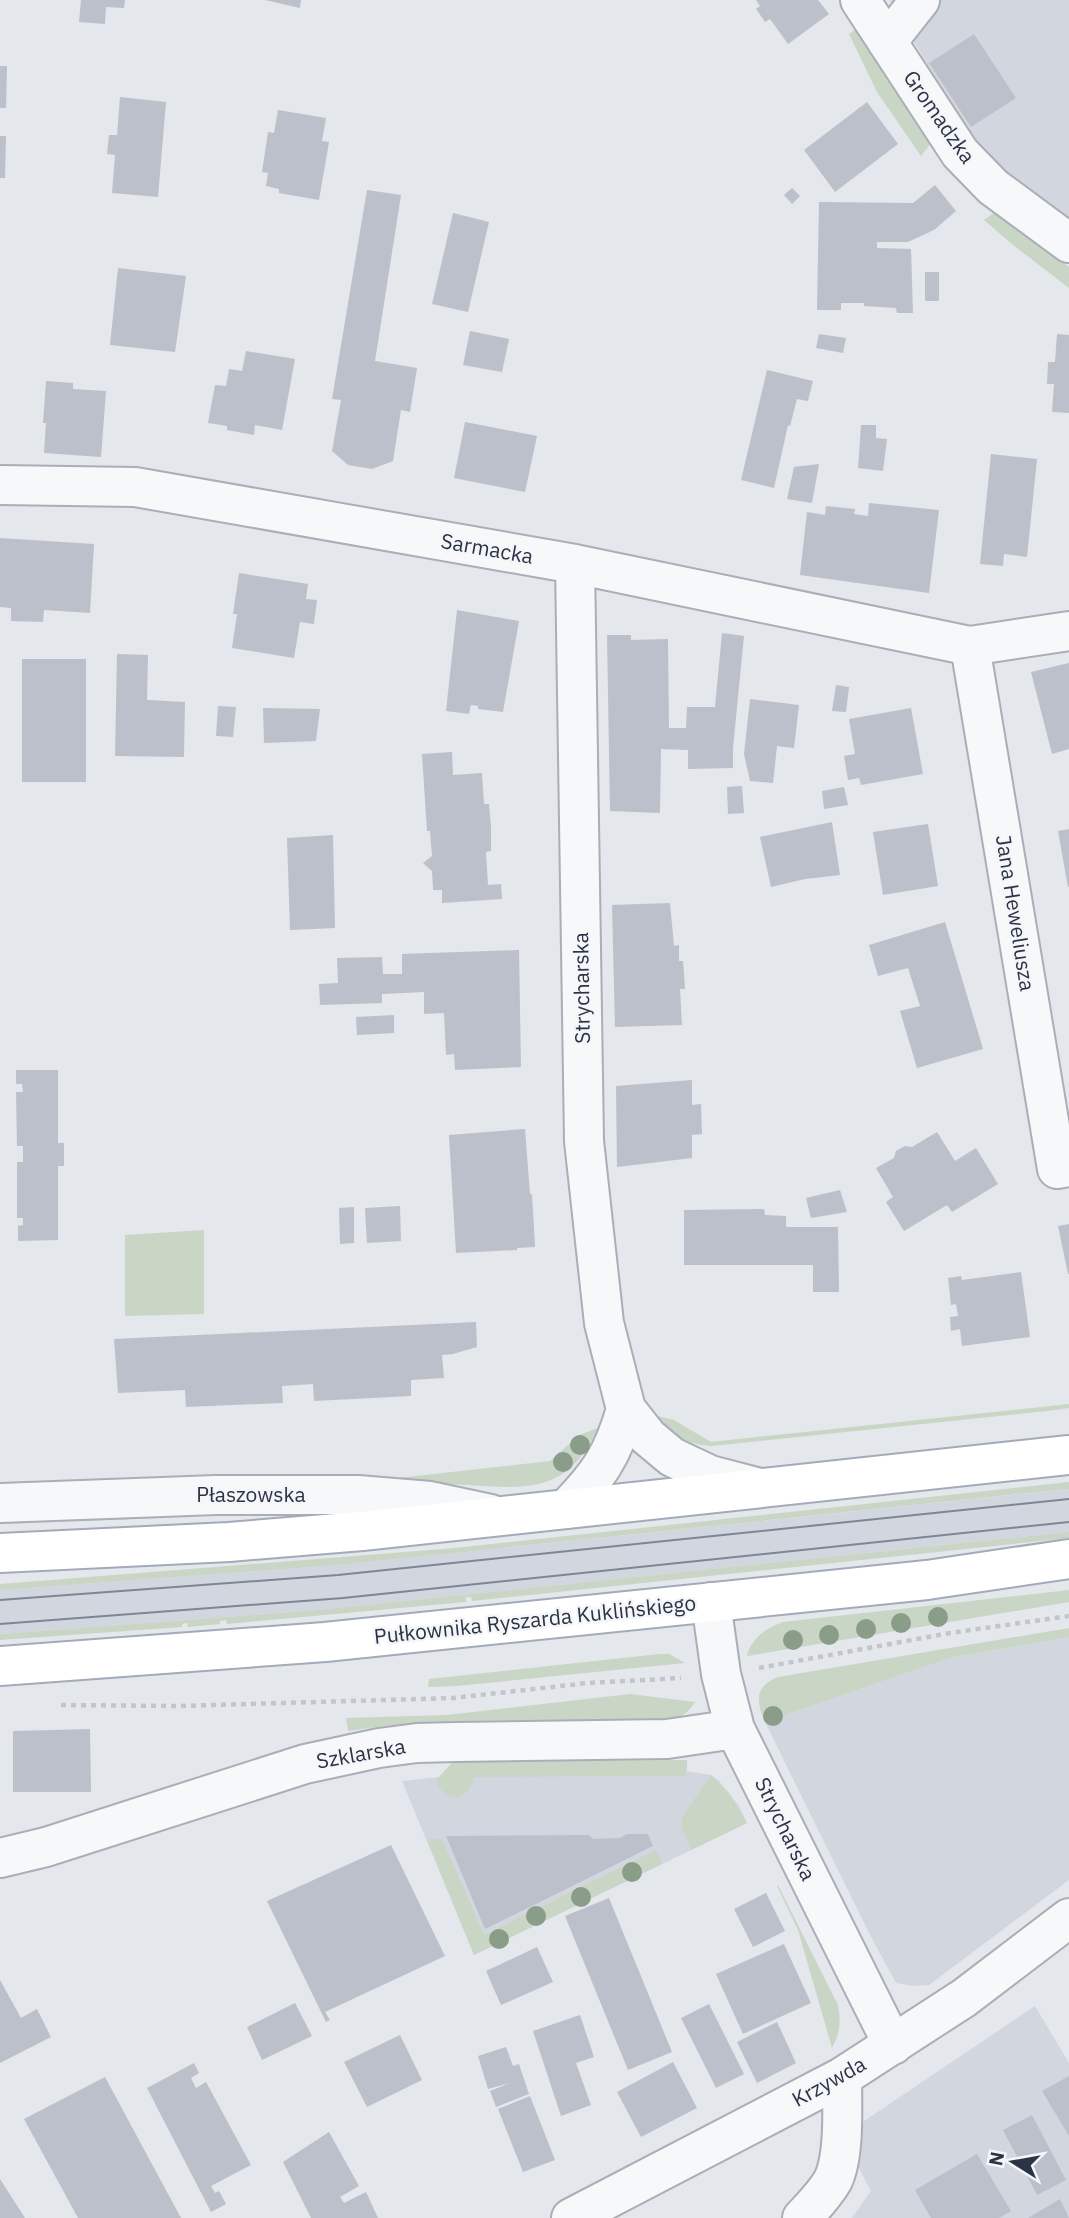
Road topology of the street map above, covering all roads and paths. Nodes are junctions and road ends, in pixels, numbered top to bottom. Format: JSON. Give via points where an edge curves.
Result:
{"nodes":[{"id":1,"x":860,"y":0,"type":"edge"},
{"id":2,"x":920,"y":0,"type":"edge"},
{"id":3,"x":887,"y":42,"type":"junction"},
{"id":4,"x":1069,"y":243,"type":"edge"},
{"id":5,"x":0,"y":485,"type":"edge"},
{"id":6,"x":575,"y":564,"type":"junction"},
{"id":7,"x":1069,"y":631,"type":"edge"},
{"id":8,"x":970,"y":646,"type":"junction"},
{"id":9,"x":1069,"y":1167,"type":"edge"},
{"id":10,"x":626,"y":1409,"type":"junction"},
{"id":11,"x":1069,"y":1455,"type":"edge"},
{"id":12,"x":762,"y":1488,"type":"junction"},
{"id":13,"x":0,"y":1503,"type":"edge"},
{"id":14,"x":566,"y":1510,"type":"junction"},
{"id":15,"x":500,"y":1516,"type":"junction"},
{"id":16,"x":0,"y":1553,"type":"edge"},
{"id":17,"x":1069,"y":1559,"type":"edge"},
{"id":18,"x":711,"y":1602,"type":"junction"},
{"id":19,"x":1069,"y":1615,"type":"edge"},
{"id":20,"x":0,"y":1666,"type":"edge"},
{"id":21,"x":753,"y":1669,"type":"dead end"},
{"id":22,"x":684,"y":1677,"type":"dead end"},
{"id":23,"x":55,"y":1704,"type":"dead end"},
{"id":24,"x":735,"y":1729,"type":"junction"},
{"id":25,"x":0,"y":1858,"type":"edge"},
{"id":26,"x":1069,"y":1918,"type":"edge"},
{"id":27,"x":893,"y":2046,"type":"junction"},
{"id":28,"x":842,"y":2077,"type":"junction"},
{"id":29,"x":571,"y":2218,"type":"edge"},
{"id":30,"x":802,"y":2218,"type":"edge"}],
"edges":[{"from":1,"to":3,"type":"street","name":"Gromadzka"},
{"from":2,"to":3,"type":"street"},
{"from":3,"to":4,"type":"street","name":"Gromadzka","via":[[976,171]]},
{"from":5,"to":6,"type":"street","name":"Sarmacka","via":[[135,487]]},
{"from":6,"to":8,"type":"street","name":"Sarmacka"},
{"from":6,"to":10,"type":"street","name":"Strycharska","via":[[584,1141],[602,1310]]},
{"from":7,"to":8,"type":"street"},
{"from":8,"to":9,"type":"street","name":"Jana Heweliusza","via":[[1057,1169]]},
{"from":10,"to":12,"type":"street","name":"Strycharska","via":[[672,1457],[710,1475]]},
{"from":10,"to":14,"type":"street","via":[[607,1461]]},
{"from":11,"to":12,"type":"main road"},
{"from":12,"to":14,"type":"main road"},
{"from":13,"to":15,"type":"street","name":"Płaszowska","via":[[358,1495],[430,1501]]},
{"from":14,"to":15,"type":"main road"},
{"from":15,"to":16,"type":"main road","via":[[229,1542]]},
{"from":17,"to":18,"type":"main road","name":"Pułkownika Ryszarda Kuklińskiego","via":[[927,1580]]},
{"from":18,"to":20,"type":"main road","name":"Pułkownika Ryszarda Kuklińskiego","via":[[325,1642]]},
{"from":18,"to":24,"type":"street","name":"Strycharska","via":[[721,1674]]},
{"from":19,"to":21,"type":"path"},
{"from":22,"to":23,"type":"path","via":[[453,1698],[179,1706]]},
{"from":24,"to":25,"type":"street","name":"Szklarska","via":[[667,1740],[379,1748],[305,1764]]},
{"from":24,"to":27,"type":"street","name":"Strycharska"},
{"from":26,"to":27,"type":"street","name":"Krzywda"},
{"from":27,"to":28,"type":"street","name":"Krzywda"},
{"from":28,"to":29,"type":"street","name":"Krzywda"},
{"from":28,"to":30,"type":"street","via":[[842,2129],[835,2172]]}]}
